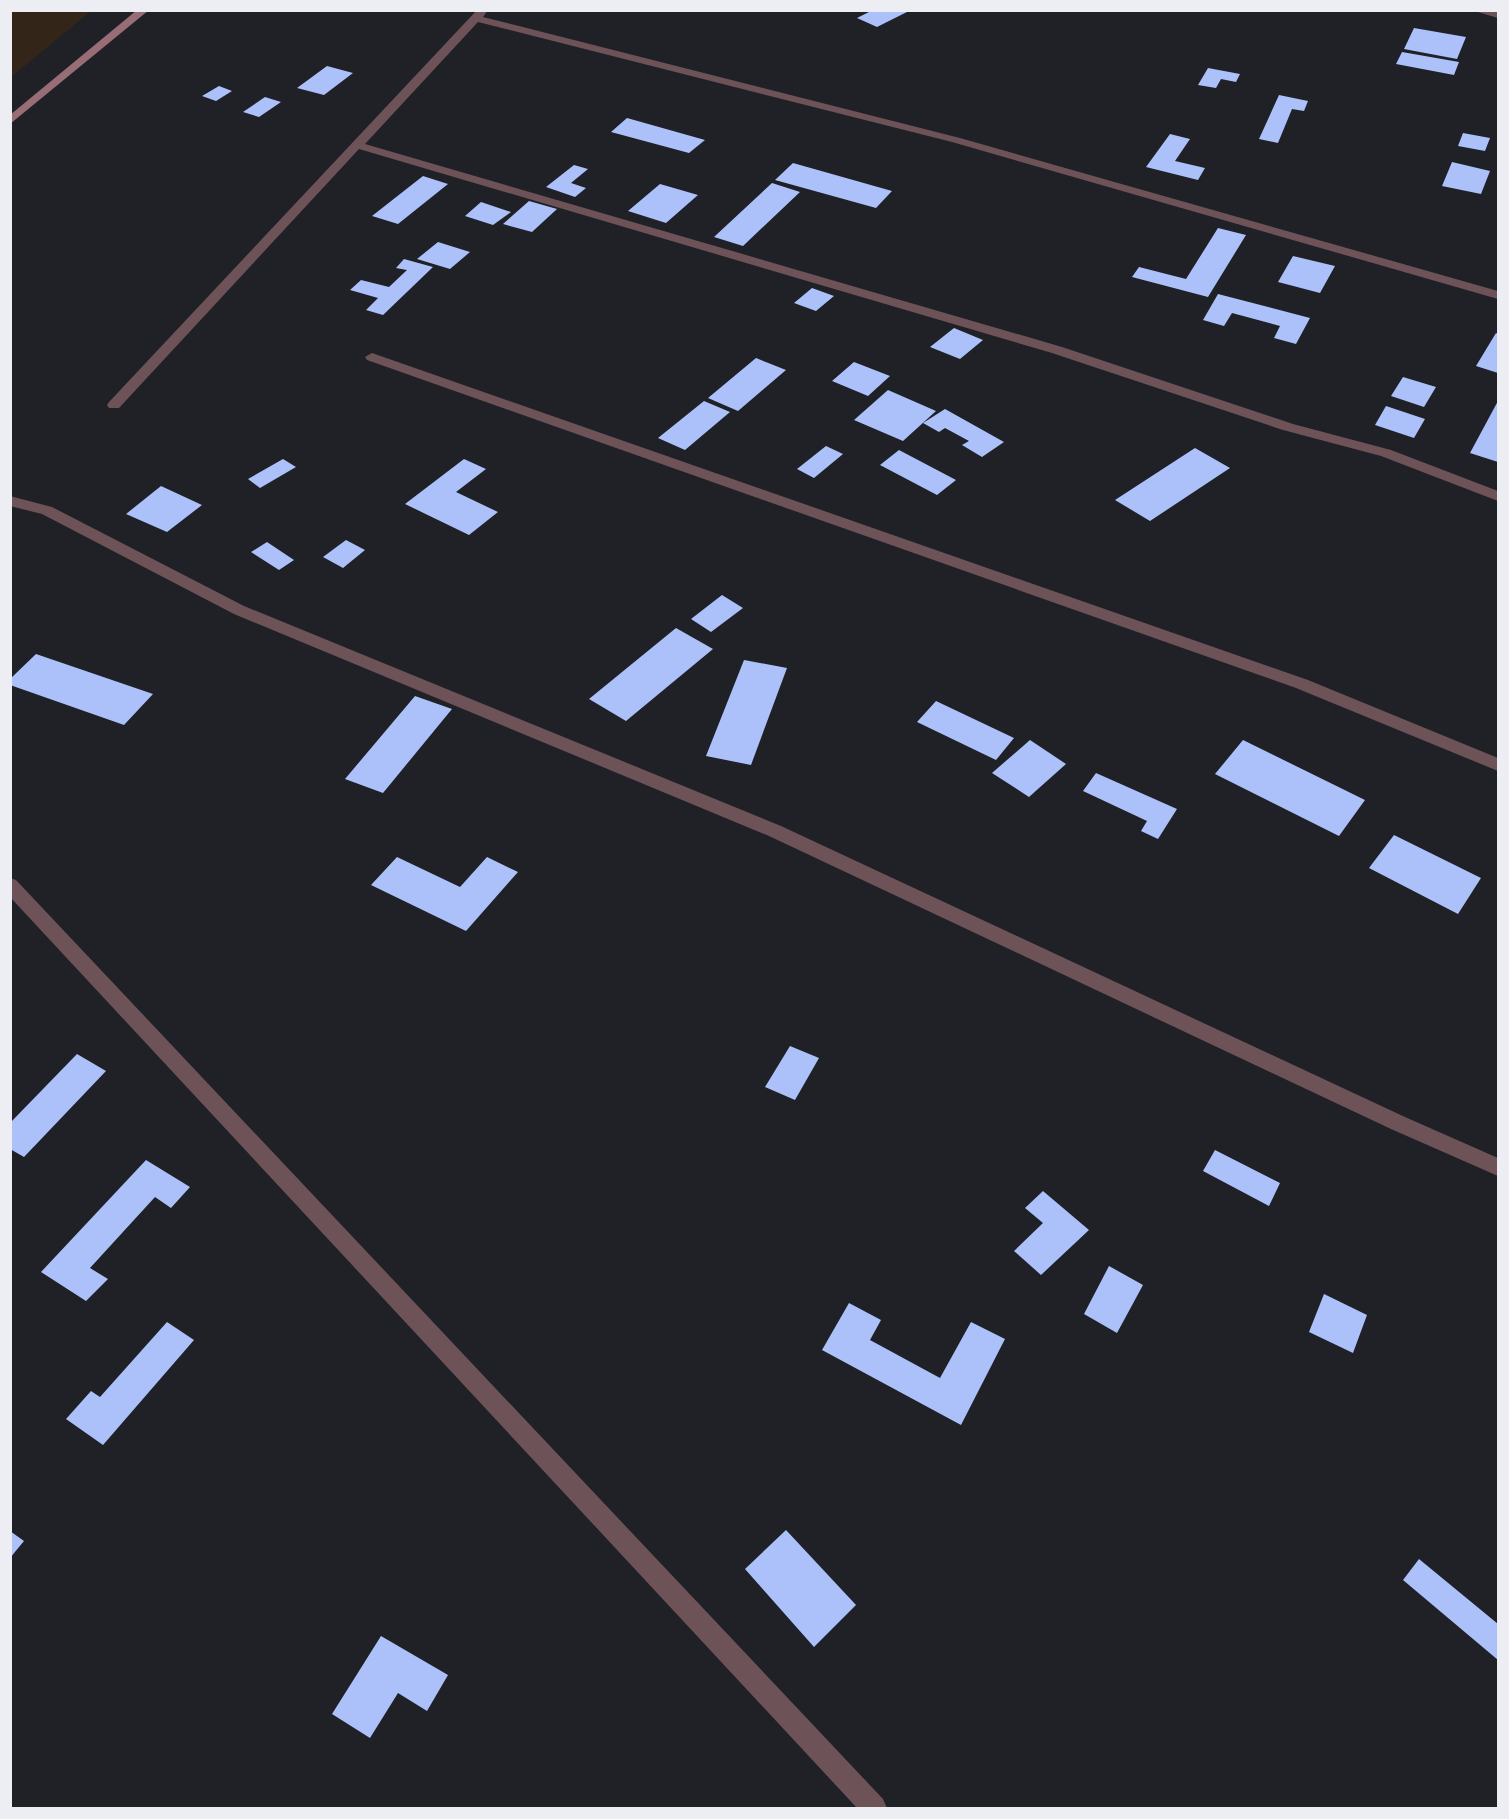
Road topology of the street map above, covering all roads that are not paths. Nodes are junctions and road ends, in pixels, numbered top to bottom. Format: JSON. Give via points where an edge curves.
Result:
{"nodes":[{"id":1,"x":144,"y":10,"type":"edge"},
{"id":2,"x":1482,"y":10,"type":"edge"},
{"id":3,"x":480,"y":14,"type":"edge"},
{"id":4,"x":1498,"y":15,"type":"edge"},
{"id":5,"x":10,"y":121,"type":"edge"},
{"id":6,"x":357,"y":145,"type":"junction"},
{"id":7,"x":1498,"y":295,"type":"edge"},
{"id":8,"x":372,"y":357,"type":"dead end"},
{"id":9,"x":114,"y":405,"type":"dead end"},
{"id":10,"x":1498,"y":496,"type":"edge"},
{"id":11,"x":10,"y":501,"type":"edge"},
{"id":12,"x":1498,"y":765,"type":"edge"},
{"id":13,"x":10,"y":885,"type":"edge"},
{"id":14,"x":1498,"y":1167,"type":"edge"},
{"id":15,"x":874,"y":1809,"type":"edge"}],
"edges":[{"from":1,"to":5,"type":"main road"},
{"from":2,"to":4,"type":"street"},
{"from":3,"to":6,"type":"street"},
{"from":3,"to":7,"type":"street","via":[[956,140]]},
{"from":6,"to":9,"type":"street"},
{"from":6,"to":10,"type":"street","via":[[1057,350],[1288,427],[1386,453]]},
{"from":8,"to":12,"type":"street","via":[[1302,684]]},
{"from":11,"to":14,"type":"street","via":[[47,510],[239,610],[775,831]]},
{"from":13,"to":15,"type":"street"}]}
